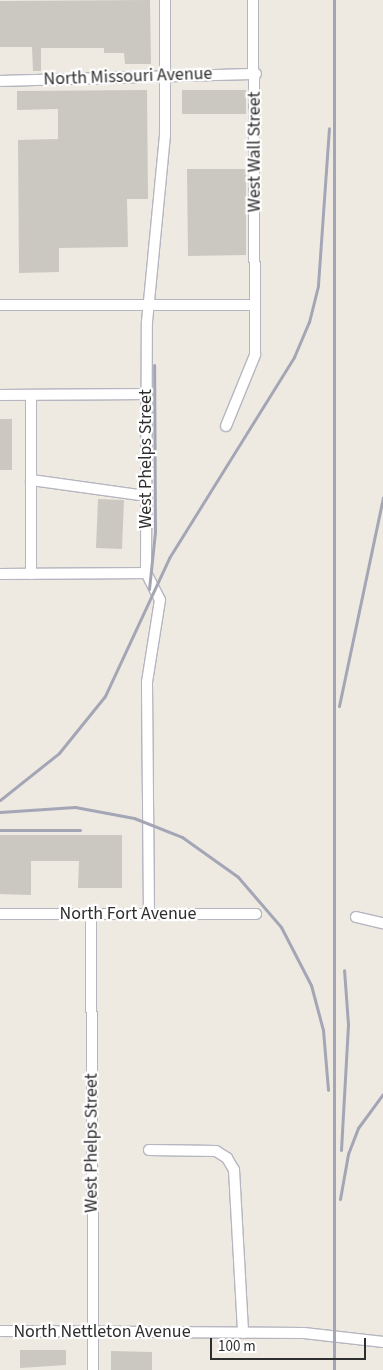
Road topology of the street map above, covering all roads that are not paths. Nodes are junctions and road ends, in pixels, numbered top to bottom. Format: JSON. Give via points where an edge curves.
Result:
{"nodes":[{"id":1,"x":165,"y":0,"type":"edge"},
{"id":2,"x":253,"y":0,"type":"edge"},
{"id":3,"x":256,"y":74,"type":"junction"},
{"id":4,"x":166,"y":76,"type":"junction"},
{"id":5,"x":0,"y":81,"type":"edge"},
{"id":6,"x":151,"y":304,"type":"junction"},
{"id":7,"x":0,"y":305,"type":"edge"},
{"id":8,"x":255,"y":305,"type":"junction"},
{"id":9,"x":146,"y":394,"type":"junction"},
{"id":10,"x":0,"y":395,"type":"edge"},
{"id":11,"x":31,"y":395,"type":"junction"},
{"id":12,"x":226,"y":426,"type":"dead end"},
{"id":13,"x":31,"y":480,"type":"junction"},
{"id":14,"x":146,"y":496,"type":"junction"},
{"id":15,"x":146,"y":573,"type":"junction"},
{"id":16,"x":0,"y":574,"type":"edge"},
{"id":17,"x":31,"y":574,"type":"junction"},
{"id":18,"x":0,"y":914,"type":"edge"},
{"id":19,"x":149,"y":914,"type":"junction"},
{"id":20,"x":256,"y":914,"type":"dead end"},
{"id":21,"x":91,"y":915,"type":"junction"},
{"id":22,"x":356,"y":917,"type":"dead end"},
{"id":23,"x":383,"y":923,"type":"edge"},
{"id":24,"x":149,"y":1150,"type":"dead end"},
{"id":25,"x":0,"y":1331,"type":"edge"},
{"id":26,"x":92,"y":1332,"type":"junction"},
{"id":27,"x":243,"y":1333,"type":"junction"},
{"id":28,"x":383,"y":1342,"type":"edge"},
{"id":29,"x":92,"y":1370,"type":"edge"}],
"edges":[{"from":1,"to":4,"type":"street","name":"West Phelps Street"},
{"from":2,"to":3,"type":"street","name":"West Wall Street"},
{"from":3,"to":4,"type":"street","name":"North Missouri Avenue"},
{"from":3,"to":8,"type":"street","name":"West Wall Street"},
{"from":4,"to":5,"type":"street","name":"North Missouri Avenue"},
{"from":4,"to":6,"type":"street","name":"West Phelps Street","via":[[164,153]]},
{"from":6,"to":7,"type":"street"},
{"from":6,"to":8,"type":"street"},
{"from":6,"to":9,"type":"street","name":"West Phelps Street"},
{"from":8,"to":12,"type":"street","name":"West Wall Street","via":[[255,355]]},
{"from":9,"to":11,"type":"street"},
{"from":9,"to":14,"type":"street","name":"West Phelps Street"},
{"from":10,"to":11,"type":"street"},
{"from":11,"to":13,"type":"street"},
{"from":13,"to":14,"type":"street"},
{"from":13,"to":17,"type":"street"},
{"from":14,"to":15,"type":"street","name":"West Phelps Street"},
{"from":15,"to":17,"type":"street"},
{"from":15,"to":19,"type":"street","name":"West Phelps Street","via":[[160,600],[147,682]]},
{"from":16,"to":17,"type":"street"},
{"from":18,"to":21,"type":"street","name":"North Fort Avenue"},
{"from":19,"to":20,"type":"street","name":"North Fort Avenue"},
{"from":19,"to":21,"type":"street","name":"North Fort Avenue"},
{"from":21,"to":26,"type":"street","name":"West Phelps Street"},
{"from":22,"to":23,"type":"street"},
{"from":24,"to":27,"type":"street","via":[[216,1152],[227,1158],[234,1170]]},
{"from":25,"to":26,"type":"street","name":"North Nettleton Avenue"},
{"from":26,"to":27,"type":"street","name":"North Nettleton Avenue"},
{"from":26,"to":29,"type":"street","name":"West Phelps Street"},
{"from":27,"to":28,"type":"street","name":"North Nettleton Avenue","via":[[320,1334]]}]}
